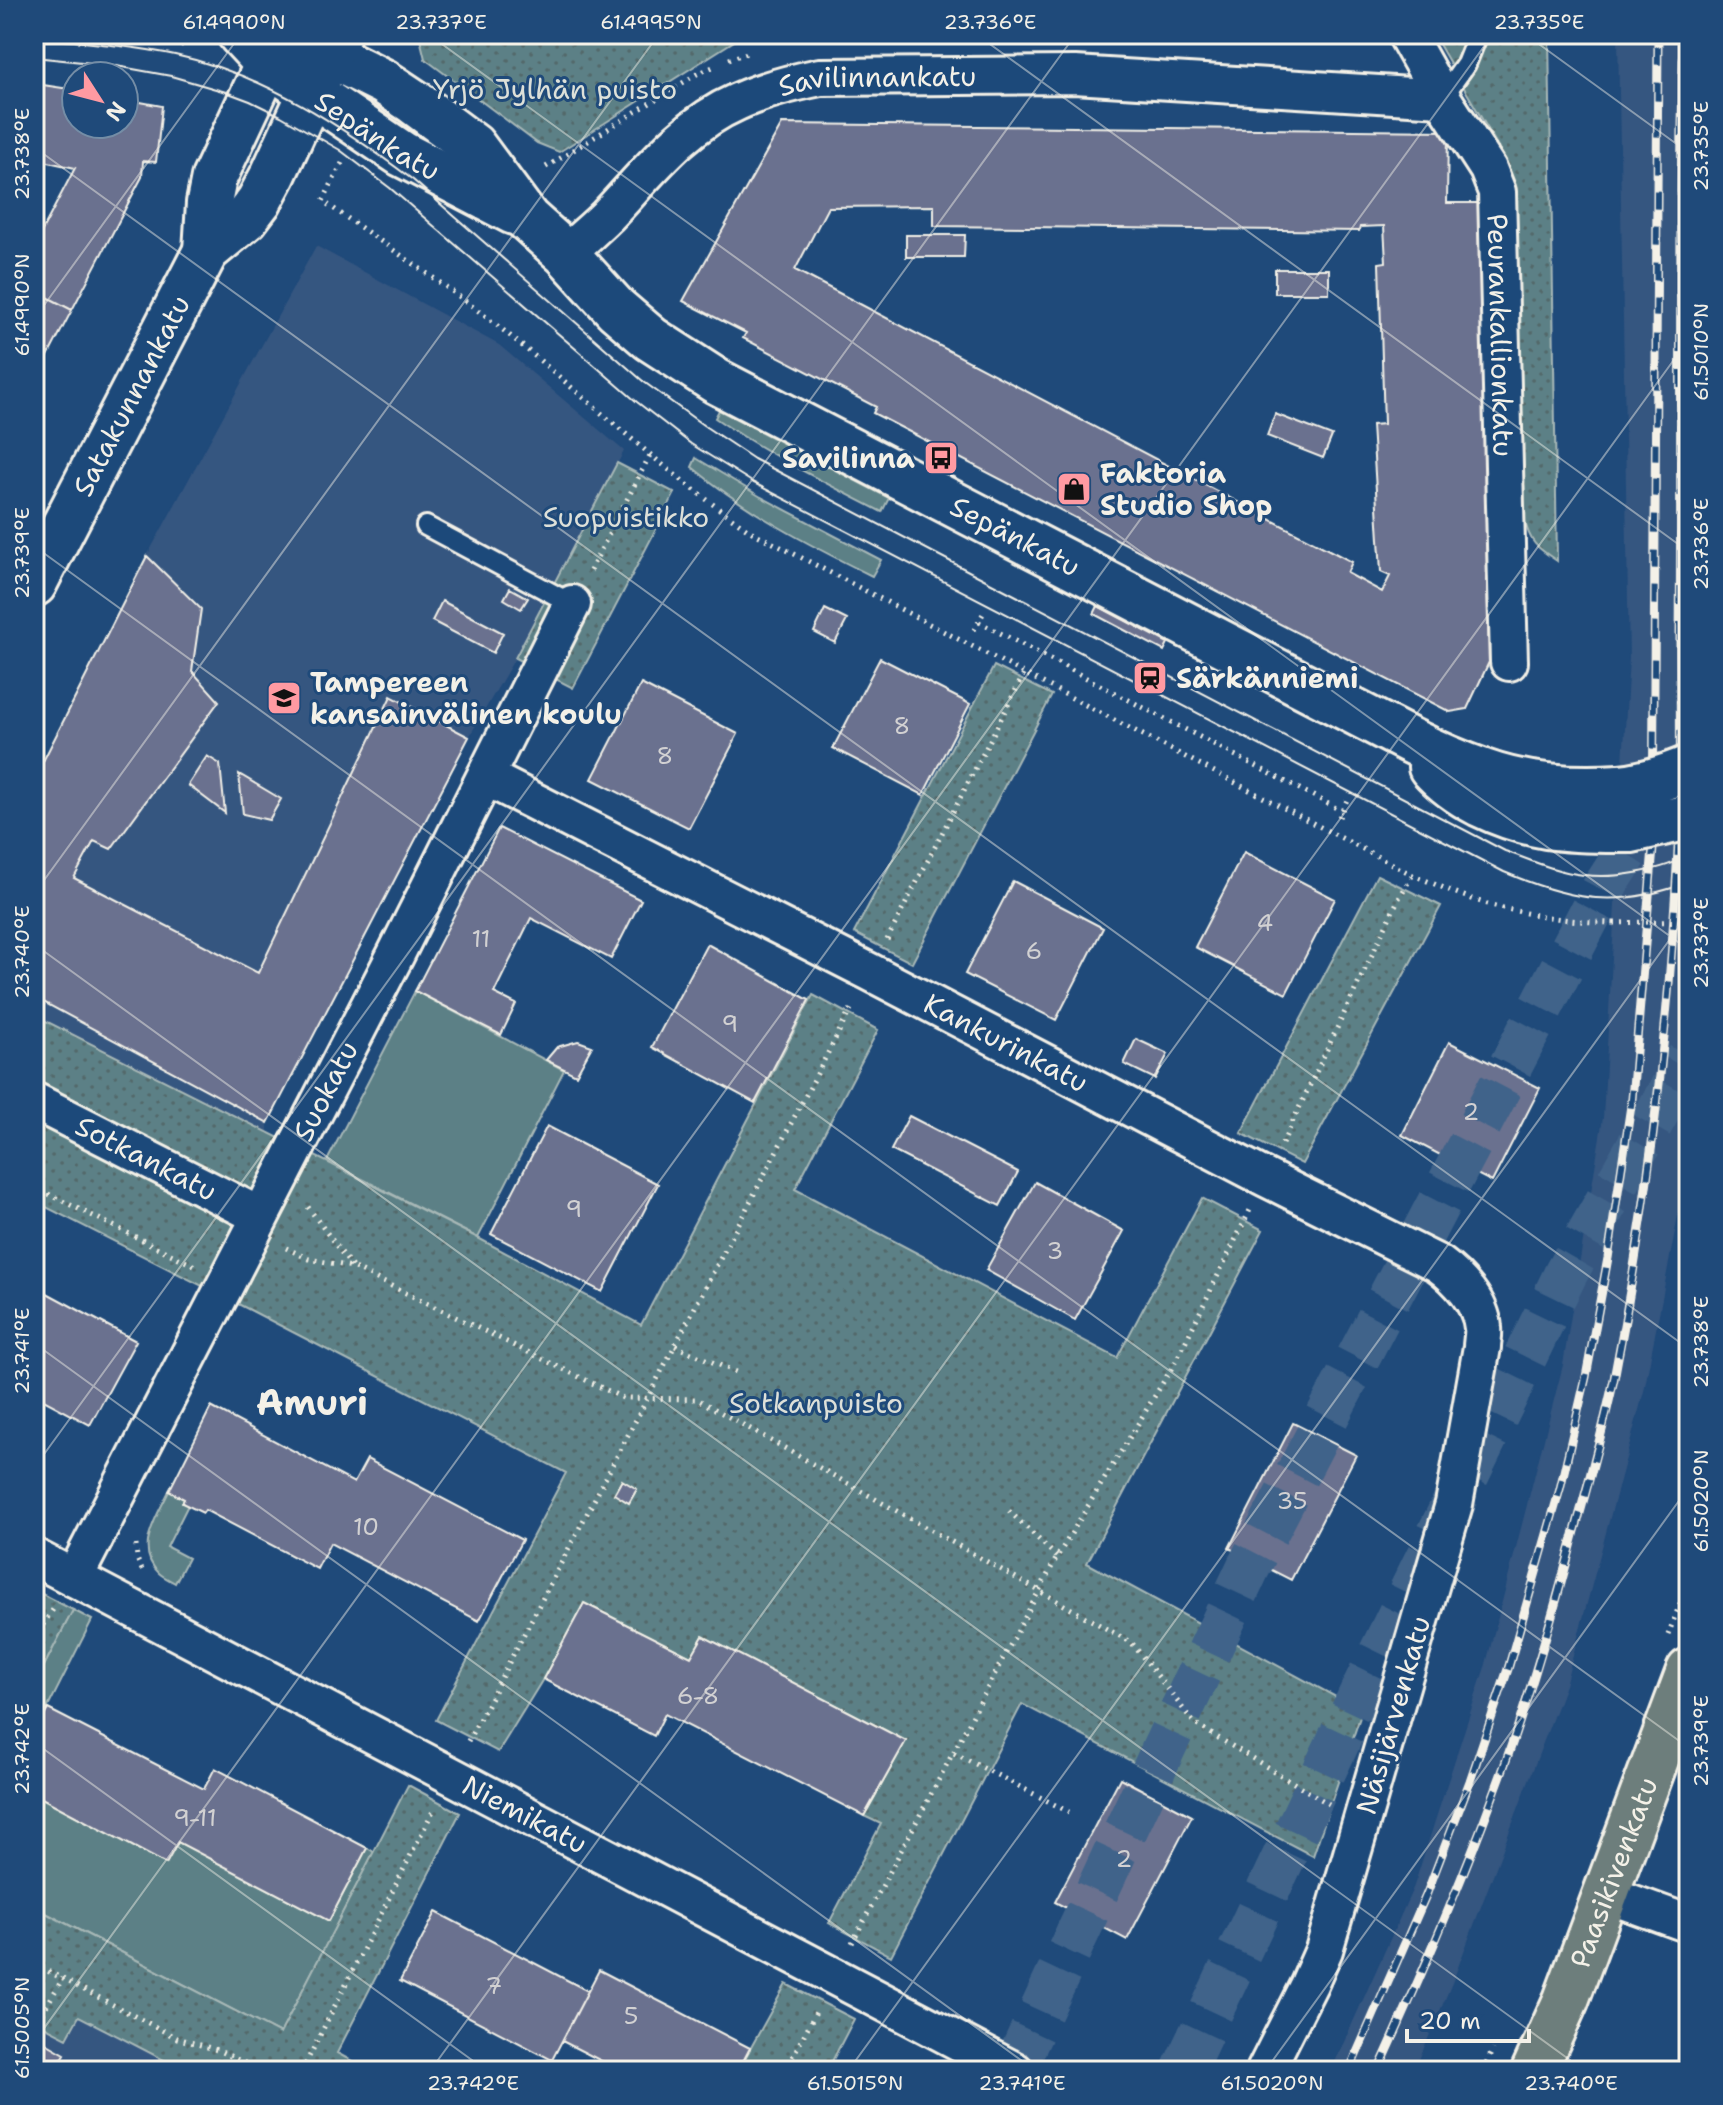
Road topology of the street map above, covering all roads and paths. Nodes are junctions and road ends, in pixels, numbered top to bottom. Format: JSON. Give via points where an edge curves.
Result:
{"nodes":[{"id":1,"x":1406,"y":34,"type":"edge"},
{"id":2,"x":1478,"y":34,"type":"edge"},
{"id":3,"x":183,"y":35,"type":"edge"},
{"id":4,"x":269,"y":41,"type":"edge"},
{"id":5,"x":180,"y":47,"type":"dead end"},
{"id":6,"x":326,"y":61,"type":"edge"},
{"id":7,"x":1442,"y":98,"type":"junction"},
{"id":8,"x":337,"y":173,"type":"dead end"},
{"id":9,"x":206,"y":251,"type":"junction"},
{"id":10,"x":566,"y":254,"type":"junction"},
{"id":11,"x":650,"y":455,"type":"junction"},
{"id":12,"x":426,"y":526,"type":"dead end"},
{"id":13,"x":34,"y":584,"type":"edge"},
{"id":14,"x":572,"y":604,"type":"junction"},
{"id":15,"x":984,"y":612,"type":"dead end"},
{"id":16,"x":979,"y":622,"type":"junction"},
{"id":17,"x":974,"y":630,"type":"dead end"},
{"id":18,"x":1509,"y":662,"type":"dead end"},
{"id":19,"x":1024,"y":674,"type":"junction"},
{"id":20,"x":1409,"y":740,"type":"junction"},
{"id":21,"x":1689,"y":768,"type":"edge"},
{"id":22,"x":486,"y":777,"type":"junction"},
{"id":23,"x":1347,"y":800,"type":"dead end"},
{"id":24,"x":1689,"y":817,"type":"edge"},
{"id":25,"x":1413,"y":875,"type":"junction"},
{"id":26,"x":1689,"y":921,"type":"edge"},
{"id":27,"x":870,"y":972,"type":"junction"},
{"id":28,"x":34,"y":1101,"type":"edge"},
{"id":29,"x":283,"y":1172,"type":"junction"},
{"id":30,"x":1266,"y":1178,"type":"junction"},
{"id":31,"x":34,"y":1187,"type":"edge"},
{"id":32,"x":260,"y":1216,"type":"junction"},
{"id":33,"x":286,"y":1248,"type":"junction"},
{"id":34,"x":280,"y":1262,"type":"dead end"},
{"id":35,"x":352,"y":1267,"type":"junction"},
{"id":36,"x":226,"y":1284,"type":"junction"},
{"id":37,"x":675,"y":1346,"type":"junction"},
{"id":38,"x":1482,"y":1347,"type":"joint"},
{"id":39,"x":738,"y":1373,"type":"dead end"},
{"id":40,"x":647,"y":1399,"type":"junction"},
{"id":41,"x":1009,"y":1511,"type":"dead end"},
{"id":42,"x":136,"y":1537,"type":"dead end"},
{"id":43,"x":34,"y":1557,"type":"edge"},
{"id":44,"x":1057,"y":1557,"type":"junction"},
{"id":45,"x":74,"y":1578,"type":"junction"},
{"id":46,"x":146,"y":1578,"type":"dead end"},
{"id":47,"x":1040,"y":1591,"type":"junction"},
{"id":48,"x":1689,"y":1671,"type":"edge"},
{"id":49,"x":954,"y":1753,"type":"junction"},
{"id":50,"x":451,"y":1775,"type":"junction"},
{"id":51,"x":1069,"y":1812,"type":"dead end"},
{"id":52,"x":1363,"y":1818,"type":"junction"},
{"id":53,"x":1606,"y":1894,"type":"junction"},
{"id":54,"x":1689,"y":1924,"type":"edge"},
{"id":55,"x":34,"y":1964,"type":"edge"},
{"id":56,"x":835,"y":1976,"type":"junction"},
{"id":57,"x":63,"y":1978,"type":"junction"},
{"id":58,"x":35,"y":2023,"type":"edge"},
{"id":59,"x":262,"y":2071,"type":"edge"},
{"id":60,"x":302,"y":2071,"type":"edge"},
{"id":61,"x":785,"y":2071,"type":"edge"},
{"id":62,"x":1015,"y":2071,"type":"edge"},
{"id":63,"x":1265,"y":2071,"type":"edge"},
{"id":64,"x":1534,"y":2071,"type":"edge"}],
"edges":[{"from":1,"to":7,"type":"street","name":"Peurankallionkatu"},
{"from":2,"to":7,"type":"lane","via":[[1466,64]]},
{"from":3,"to":5,"type":"path"},
{"from":4,"to":6,"type":"main road","name":"Sepänkatu"},
{"from":4,"to":9,"type":"main road","name":"Satakunnankatu","via":[[214,178]]},
{"from":6,"to":9,"type":"main road","name":"Satakunnankatu","via":[[259,201]]},
{"from":6,"to":10,"type":"main road","name":"Sepänkatu","via":[[384,82],[473,146],[527,219]]},
{"from":7,"to":10,"type":"street","name":"Savilinnankatu","via":[[1075,75],[820,77],[764,91],[703,121]]},
{"from":7,"to":18,"type":"street","name":"Peurankallionkatu","via":[[1497,192]]},
{"from":8,"to":11,"type":"path","via":[[323,201],[470,304]]},
{"from":9,"to":13,"type":"main road","name":"Satakunnankatu"},
{"from":10,"to":20,"type":"main road","name":"Sepänkatu","via":[[639,329],[716,381]]},
{"from":11,"to":14,"type":"path"},
{"from":11,"to":19,"type":"path","via":[[752,532]]},
{"from":12,"to":14,"type":"lane"},
{"from":14,"to":22,"type":"street","name":"Suokatu"},
{"from":15,"to":16,"type":"path"},
{"from":16,"to":17,"type":"path"},
{"from":16,"to":23,"type":"path","via":[[1340,814]]},
{"from":19,"to":25,"type":"path"},
{"from":19,"to":27,"type":"path"},
{"from":20,"to":21,"type":"main road","name":"Sepänkatu","bridge":true,"via":[[1505,779],[1570,787],[1635,786]]},
{"from":20,"to":24,"type":"main road","name":"Sepänkatu","bridge":true,"via":[[1460,794],[1540,827],[1631,830]]},
{"from":22,"to":27,"type":"street","name":"Kankurinkatu"},
{"from":22,"to":29,"type":"street","name":"Suokatu"},
{"from":25,"to":26,"type":"path","bridge":true,"via":[[1494,906],[1560,919]]},
{"from":25,"to":30,"type":"path"},
{"from":27,"to":30,"type":"street","name":"Kankurinkatu"},
{"from":27,"to":37,"type":"path"},
{"from":28,"to":32,"type":"street","name":"Sotkankatu"},
{"from":29,"to":32,"type":"street","name":"Suokatu"},
{"from":29,"to":35,"type":"path"},
{"from":30,"to":38,"type":"street","name":"Kankurinkatu","via":[[1454,1275],[1473,1300],[1483,1326]]},
{"from":30,"to":44,"type":"path","via":[[1176,1361]]},
{"from":31,"to":36,"type":"path"},
{"from":32,"to":33,"type":"path"},
{"from":32,"to":36,"type":"street","name":"Suokatu"},
{"from":33,"to":34,"type":"path"},
{"from":33,"to":35,"type":"path","via":[[309,1259]]},
{"from":35,"to":40,"type":"path","via":[[623,1398]]},
{"from":36,"to":45,"type":"street","name":"Suokatu"},
{"from":37,"to":39,"type":"path"},
{"from":37,"to":40,"type":"path"},
{"from":38,"to":52,"type":"street","name":"Näsijärvenkatu","via":[[1454,1504]]},
{"from":40,"to":47,"type":"path","via":[[697,1399]]},
{"from":40,"to":50,"type":"path"},
{"from":41,"to":44,"type":"path"},
{"from":42,"to":46,"type":"path","via":[[137,1559]]},
{"from":43,"to":45,"type":"street","name":"Niemikatu"},
{"from":44,"to":47,"type":"path"},
{"from":45,"to":50,"type":"street","name":"Niemikatu"},
{"from":47,"to":49,"type":"path"},
{"from":47,"to":52,"type":"path","via":[[1132,1643],[1195,1724],[1329,1804]]},
{"from":48,"to":53,"type":"main road","name":"Paasikivenkatu"},
{"from":49,"to":51,"type":"path"},
{"from":49,"to":56,"type":"path"},
{"from":50,"to":56,"type":"street","name":"Niemikatu"},
{"from":50,"to":60,"type":"path"},
{"from":52,"to":63,"type":"street","name":"Näsijärvenkatu","via":[[1324,1950]]},
{"from":53,"to":54,"type":"street"},
{"from":53,"to":64,"type":"main road","name":"Paasikivenkatu"},
{"from":55,"to":57,"type":"path"},
{"from":56,"to":61,"type":"path"},
{"from":56,"to":62,"type":"street","name":"Niemikatu"},
{"from":57,"to":58,"type":"path"},
{"from":57,"to":59,"type":"path","via":[[177,2038]]}]}
